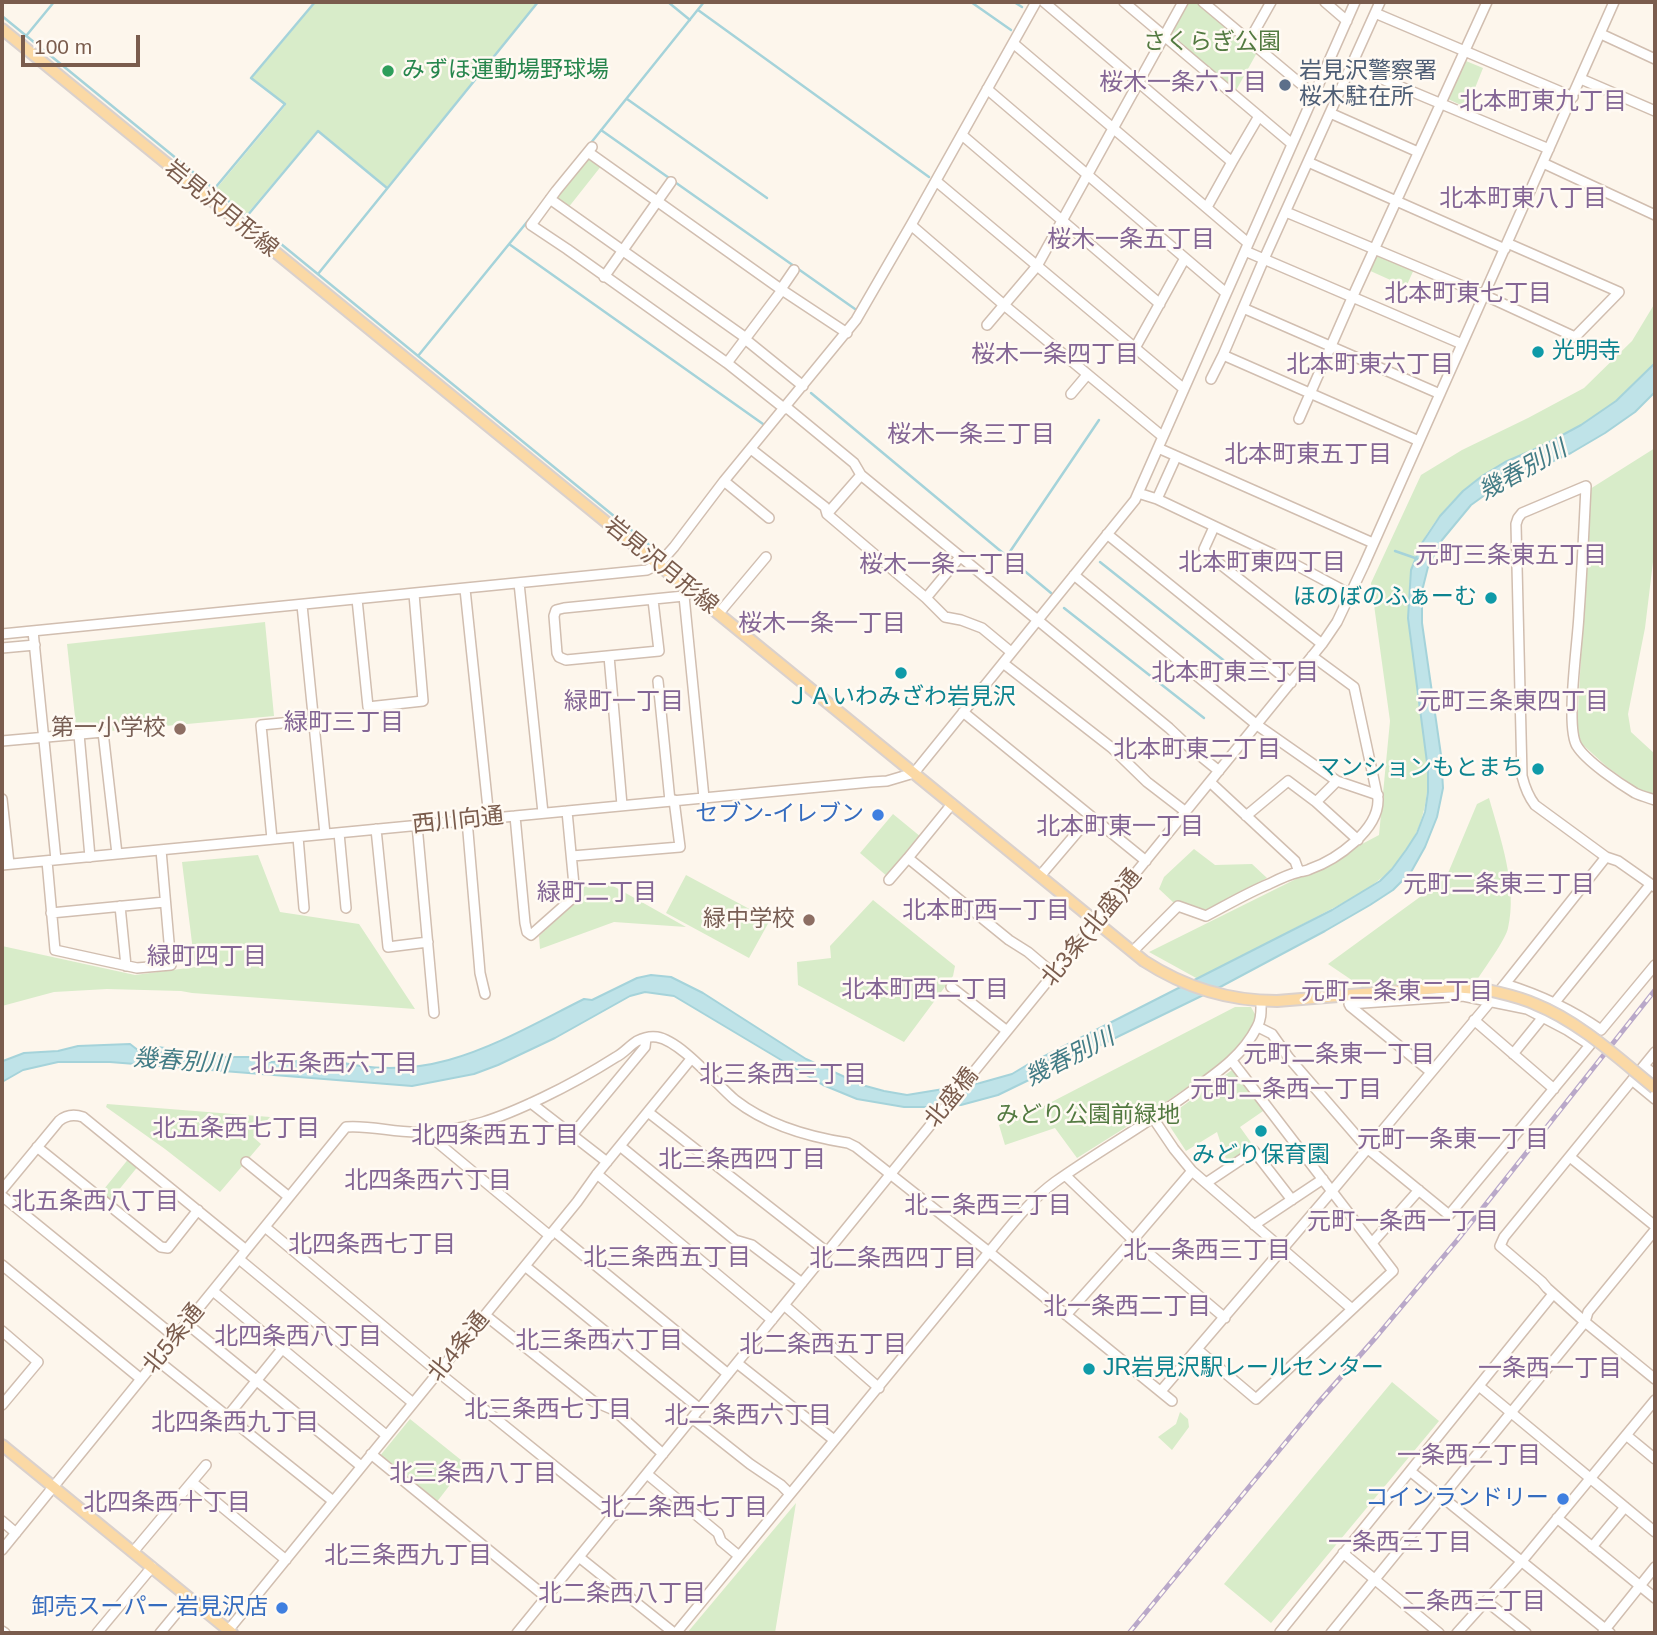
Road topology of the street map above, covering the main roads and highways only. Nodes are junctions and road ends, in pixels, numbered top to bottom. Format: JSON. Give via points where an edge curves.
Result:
{"nodes":[{"id":1,"x":2,"y":30,"type":"edge"},
{"id":2,"x":1655,"y":1088,"type":"edge"},
{"id":3,"x":2,"y":1445,"type":"edge"},
{"id":4,"x":228,"y":1632,"type":"edge"}],
"edges":[{"from":1,"to":2,"type":"main road","name":"岩見沢月形線","bridge":true,"via":[[659,564],[688,594],[719,613],[1163,974],[1199,989],[1257,1001],[1348,999],[1454,987],[1516,997],[1562,1016]]},
{"from":3,"to":4,"type":"main road"}]}
